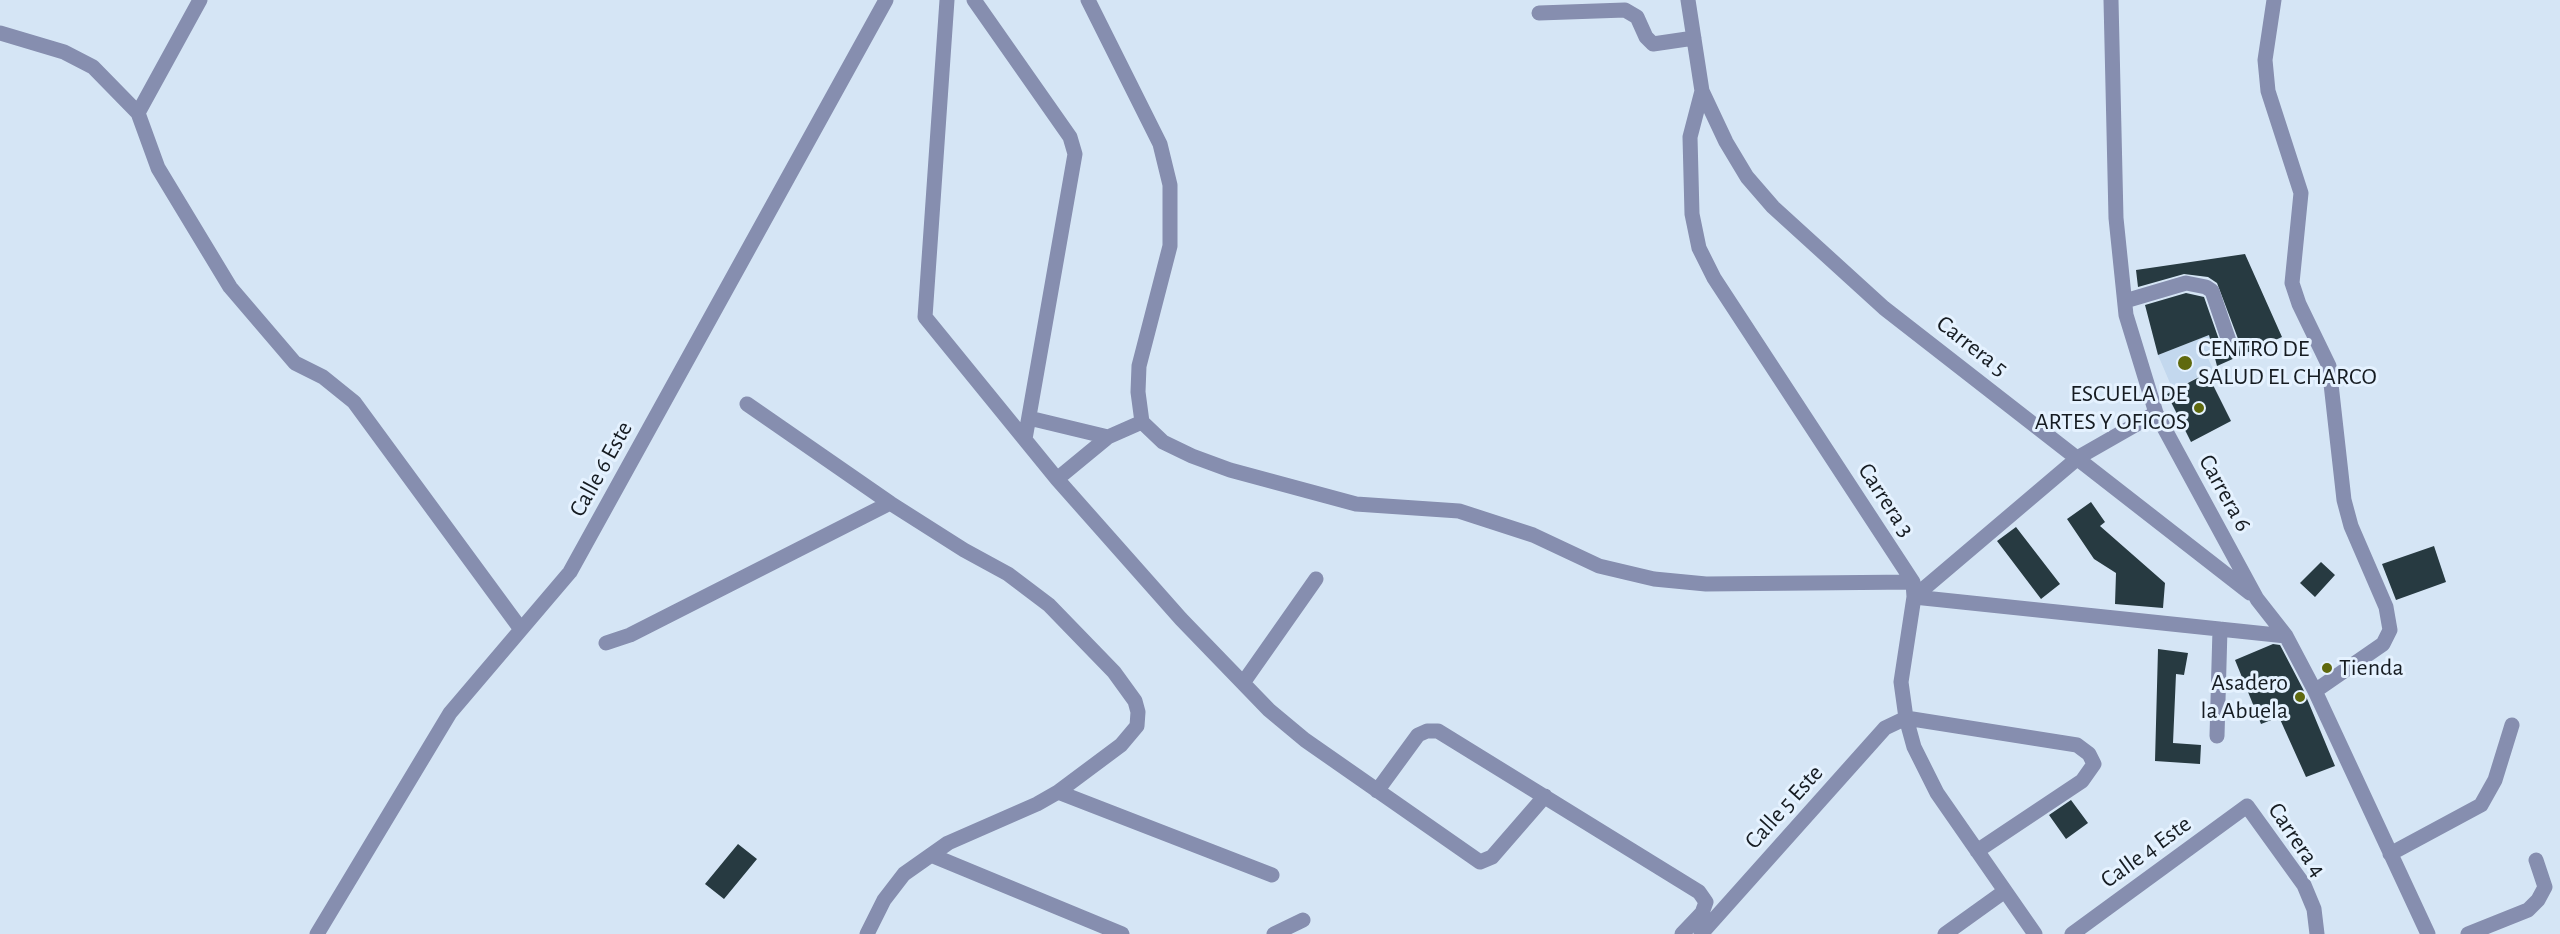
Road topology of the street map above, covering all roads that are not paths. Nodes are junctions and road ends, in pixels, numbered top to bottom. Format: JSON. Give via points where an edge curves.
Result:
{"nodes":[{"id":1,"x":200,"y":0,"type":"edge"},
{"id":2,"x":947,"y":0,"type":"edge"},
{"id":3,"x":974,"y":0,"type":"edge"},
{"id":4,"x":1088,"y":0,"type":"edge"},
{"id":5,"x":1688,"y":0,"type":"edge"},
{"id":6,"x":2111,"y":0,"type":"edge"},
{"id":7,"x":2274,"y":0,"type":"edge"},
{"id":8,"x":885,"y":1,"type":"edge"},
{"id":9,"x":1539,"y":13,"type":"dead end"},
{"id":10,"x":0,"y":33,"type":"edge"},
{"id":11,"x":1694,"y":38,"type":"junction"},
{"id":12,"x":1702,"y":91,"type":"junction"},
{"id":13,"x":138,"y":113,"type":"junction"},
{"id":14,"x":2125,"y":301,"type":"junction"},
{"id":15,"x":2231,"y":347,"type":"dead end"},
{"id":16,"x":747,"y":404,"type":"dead end"},
{"id":17,"x":2156,"y":412,"type":"junction"},
{"id":18,"x":1029,"y":418,"type":"junction"},
{"id":19,"x":1142,"y":422,"type":"junction"},
{"id":20,"x":1108,"y":437,"type":"junction"},
{"id":21,"x":1025,"y":439,"type":"junction"},
{"id":22,"x":2079,"y":458,"type":"junction"},
{"id":23,"x":1057,"y":479,"type":"junction"},
{"id":24,"x":890,"y":503,"type":"junction"},
{"id":25,"x":1317,"y":579,"type":"dead end"},
{"id":26,"x":1914,"y":590,"type":"junction"},
{"id":27,"x":2257,"y":598,"type":"junction"},
{"id":28,"x":520,"y":628,"type":"junction"},
{"id":29,"x":2220,"y":629,"type":"junction"},
{"id":30,"x":2286,"y":636,"type":"junction"},
{"id":31,"x":606,"y":643,"type":"dead end"},
{"id":32,"x":1243,"y":683,"type":"junction"},
{"id":33,"x":2315,"y":691,"type":"junction"},
{"id":34,"x":1906,"y":718,"type":"junction"},
{"id":35,"x":2512,"y":725,"type":"dead end"},
{"id":36,"x":2217,"y":736,"type":"dead end"},
{"id":37,"x":1377,"y":791,"type":"junction"},
{"id":38,"x":1058,"y":792,"type":"junction"},
{"id":39,"x":1545,"y":796,"type":"junction"},
{"id":40,"x":2247,"y":806,"type":"joint"},
{"id":41,"x":1977,"y":851,"type":"junction"},
{"id":42,"x":2390,"y":854,"type":"junction"},
{"id":43,"x":931,"y":855,"type":"junction"},
{"id":44,"x":2536,"y":860,"type":"dead end"},
{"id":45,"x":1272,"y":875,"type":"dead end"},
{"id":46,"x":2006,"y":891,"type":"junction"},
{"id":47,"x":1303,"y":920,"type":"dead end"},
{"id":48,"x":317,"y":934,"type":"edge"},
{"id":49,"x":867,"y":934,"type":"edge"},
{"id":50,"x":1122,"y":934,"type":"edge"},
{"id":51,"x":1274,"y":934,"type":"edge"},
{"id":52,"x":1682,"y":934,"type":"edge"},
{"id":53,"x":1701,"y":934,"type":"edge"},
{"id":54,"x":1945,"y":934,"type":"edge"},
{"id":55,"x":2035,"y":934,"type":"edge"},
{"id":56,"x":2072,"y":934,"type":"edge"},
{"id":57,"x":2318,"y":934,"type":"edge"},
{"id":58,"x":2428,"y":934,"type":"edge"},
{"id":59,"x":2468,"y":934,"type":"edge"}],
"edges":[{"from":1,"to":13,"type":"street"},
{"from":2,"to":21,"type":"street","via":[[925,317]]},
{"from":3,"to":18,"type":"street","via":[[1070,137],[1075,154]]},
{"from":4,"to":19,"type":"street","via":[[1160,144],[1170,185],[1170,246],[1139,366]]},
{"from":5,"to":11,"type":"street"},
{"from":6,"to":14,"type":"street","name":"Carrera 6","via":[[2115,218]]},
{"from":7,"to":33,"type":"street","via":[[2265,60],[2268,92],[2301,194],[2292,283],[2329,366],[2344,500],[2386,607],[2390,630],[2383,644]]},
{"from":8,"to":28,"type":"street","name":"Calle 6 Este","via":[[570,572]]},
{"from":9,"to":11,"type":"street","via":[[1616,8],[1637,17],[1653,44]]},
{"from":10,"to":13,"type":"street","via":[[64,52],[93,67]]},
{"from":11,"to":12,"type":"street"},
{"from":12,"to":22,"type":"street","name":"Carrera 5","via":[[1747,177],[1773,207],[1884,308]]},
{"from":12,"to":26,"type":"street","name":"Carrera 3","via":[[1690,137],[1692,213],[1699,248],[1714,278]]},
{"from":13,"to":28,"type":"street","via":[[158,168],[230,287],[295,363],[323,377],[354,402]]},
{"from":14,"to":15,"type":"street","via":[[2186,283],[2206,287],[2212,291]]},
{"from":14,"to":17,"type":"street","name":"Carrera 6"},
{"from":16,"to":24,"type":"street"},
{"from":17,"to":22,"type":"street"},
{"from":17,"to":27,"type":"street","name":"Carrera 6"},
{"from":18,"to":20,"type":"street"},
{"from":18,"to":21,"type":"street"},
{"from":19,"to":20,"type":"street"},
{"from":19,"to":26,"type":"street","via":[[1163,442],[1230,470],[1356,504],[1460,512],[1533,536],[1599,566],[1654,579]]},
{"from":20,"to":23,"type":"street"},
{"from":21,"to":23,"type":"street"},
{"from":22,"to":26,"type":"street"},
{"from":22,"to":27,"type":"street","name":"Carrera 5"},
{"from":23,"to":32,"type":"street"},
{"from":24,"to":31,"type":"street","via":[[630,635]]},
{"from":24,"to":38,"type":"street","via":[[1008,574],[1049,605],[1114,672],[1135,701],[1137,726],[1121,745]]},
{"from":25,"to":32,"type":"street"},
{"from":26,"to":29,"type":"street"},
{"from":26,"to":34,"type":"street","via":[[1901,682]]},
{"from":27,"to":30,"type":"street","name":"Carrera 6"},
{"from":28,"to":48,"type":"street","name":"Calle 6 Este","via":[[450,713]]},
{"from":29,"to":30,"type":"street"},
{"from":29,"to":36,"type":"street"},
{"from":30,"to":33,"type":"street","name":"Carrera 6"},
{"from":32,"to":37,"type":"street","via":[[1305,740]]},
{"from":33,"to":42,"type":"street","name":"Carrera 6"},
{"from":34,"to":41,"type":"street","via":[[1914,747],[1937,793]]},
{"from":34,"to":41,"type":"street","via":[[2077,745],[2089,754],[2094,764],[2082,781]]},
{"from":34,"to":53,"type":"street","name":"Calle 5 Este","via":[[1885,728]]},
{"from":35,"to":42,"type":"street","via":[[2495,780],[2481,805]]},
{"from":37,"to":39,"type":"street","via":[[1418,735],[1438,731]]},
{"from":37,"to":39,"type":"street","via":[[1480,862],[1492,857]]},
{"from":38,"to":43,"type":"street","via":[[948,843]]},
{"from":38,"to":45,"type":"street"},
{"from":39,"to":52,"type":"street","via":[[1699,892],[1706,902],[1702,913]]},
{"from":40,"to":56,"type":"street","name":"Calle 4 Este"},
{"from":40,"to":57,"type":"street","name":"Carrera 4","via":[[2304,885],[2314,909]]},
{"from":41,"to":46,"type":"street"},
{"from":42,"to":58,"type":"street","name":"Carrera 6"},
{"from":43,"to":49,"type":"street","via":[[904,874],[884,900]]},
{"from":43,"to":50,"type":"street"},
{"from":44,"to":59,"type":"street","via":[[2545,887],[2538,900],[2528,910]]},
{"from":46,"to":54,"type":"street"},
{"from":46,"to":55,"type":"street"},
{"from":47,"to":51,"type":"street"}]}
